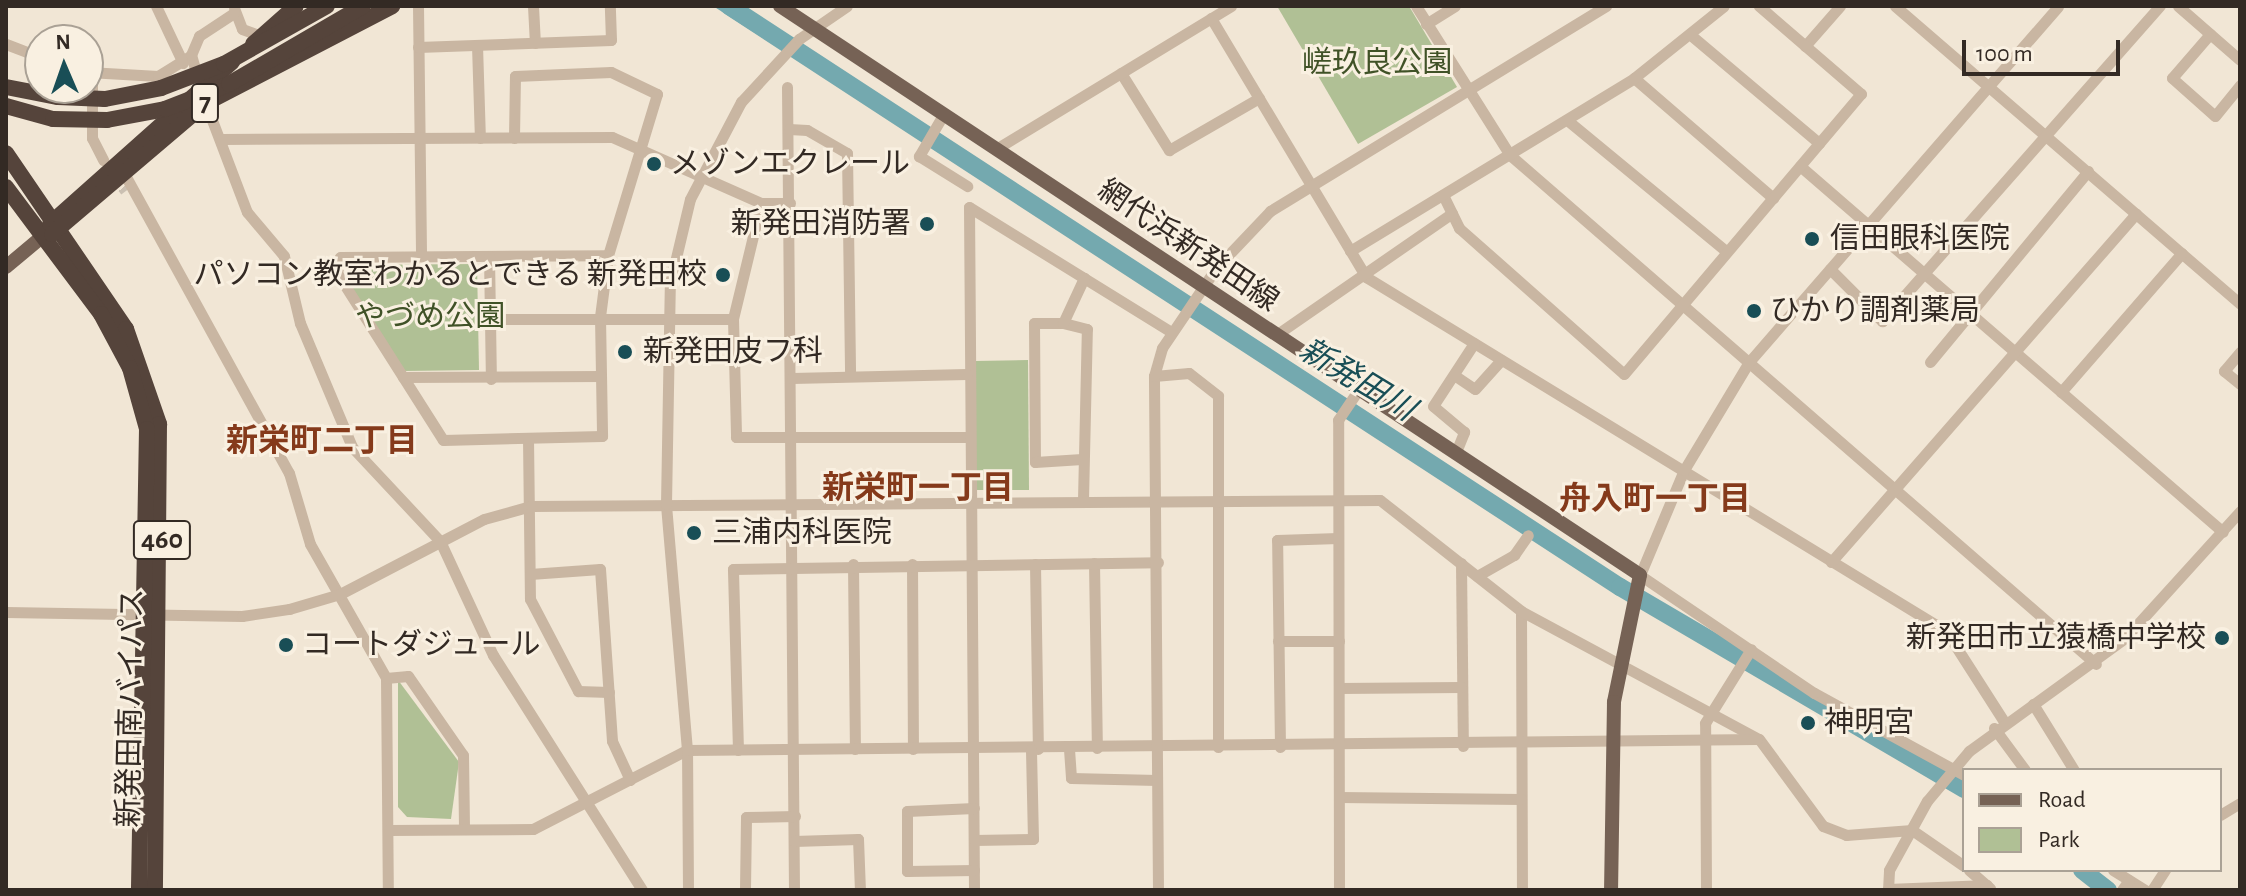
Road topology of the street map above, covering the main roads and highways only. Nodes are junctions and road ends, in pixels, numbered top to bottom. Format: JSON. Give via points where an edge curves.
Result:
{"nodes":[{"id":1,"x":296,"y":6,"type":"edge"},
{"id":2,"x":327,"y":6,"type":"edge"},
{"id":3,"x":363,"y":6,"type":"edge"},
{"id":4,"x":392,"y":6,"type":"edge"},
{"id":5,"x":780,"y":6,"type":"edge"},
{"id":6,"x":6,"y":87,"type":"edge"},
{"id":7,"x":203,"y":96,"type":"junction"},
{"id":8,"x":6,"y":106,"type":"edge"},
{"id":9,"x":6,"y":153,"type":"edge"},
{"id":10,"x":6,"y":187,"type":"edge"},
{"id":11,"x":12,"y":201,"type":"edge"},
{"id":12,"x":58,"y":225,"type":"junction"},
{"id":13,"x":43,"y":236,"type":"junction"},
{"id":14,"x":6,"y":267,"type":"edge"},
{"id":15,"x":154,"y":615,"type":"junction"},
{"id":16,"x":139,"y":890,"type":"edge"},
{"id":17,"x":155,"y":890,"type":"edge"},
{"id":18,"x":1611,"y":890,"type":"edge"}],
"edges":[{"from":1,"to":7,"type":"highway","number":"7"},
{"from":2,"to":6,"type":"highway","number":"7","bridge":true,"via":[[224,64],[161,88],[105,99]]},
{"from":3,"to":8,"type":"highway","number":"7","bridge":true,"via":[[229,84],[165,109],[107,120],[53,119]]},
{"from":4,"to":7,"type":"highway","number":"7"},
{"from":5,"to":18,"type":"main road","name":"網代浜新発田線","via":[[1200,291],[1276,335],[1354,395],[1456,452],[1639,580],[1620,667],[1612,745]]},
{"from":7,"to":12,"type":"highway","number":"7"},
{"from":7,"to":12,"type":"highway","number":"7","via":[[126,183]]},
{"from":9,"to":12,"type":"highway","name":"新発田南バイパス"},
{"from":10,"to":11,"type":"highway","name":"新発田南バイパス"},
{"from":11,"to":13,"type":"highway","name":"新発田南バイパス"},
{"from":12,"to":13,"type":"highway","number":"7"},
{"from":12,"to":15,"type":"highway","name":"新発田南バイパス","number":"460","via":[[126,329],[152,394],[162,470]]},
{"from":13,"to":14,"type":"main road"},
{"from":13,"to":15,"type":"highway","name":"新発田南バイパス","number":"460","via":[[101,314],[141,399],[150,462]]},
{"from":15,"to":16,"type":"highway","name":"新発田南バイパス","number":"460"},
{"from":15,"to":17,"type":"highway","name":"新発田南バイパス","number":"460"}]}
